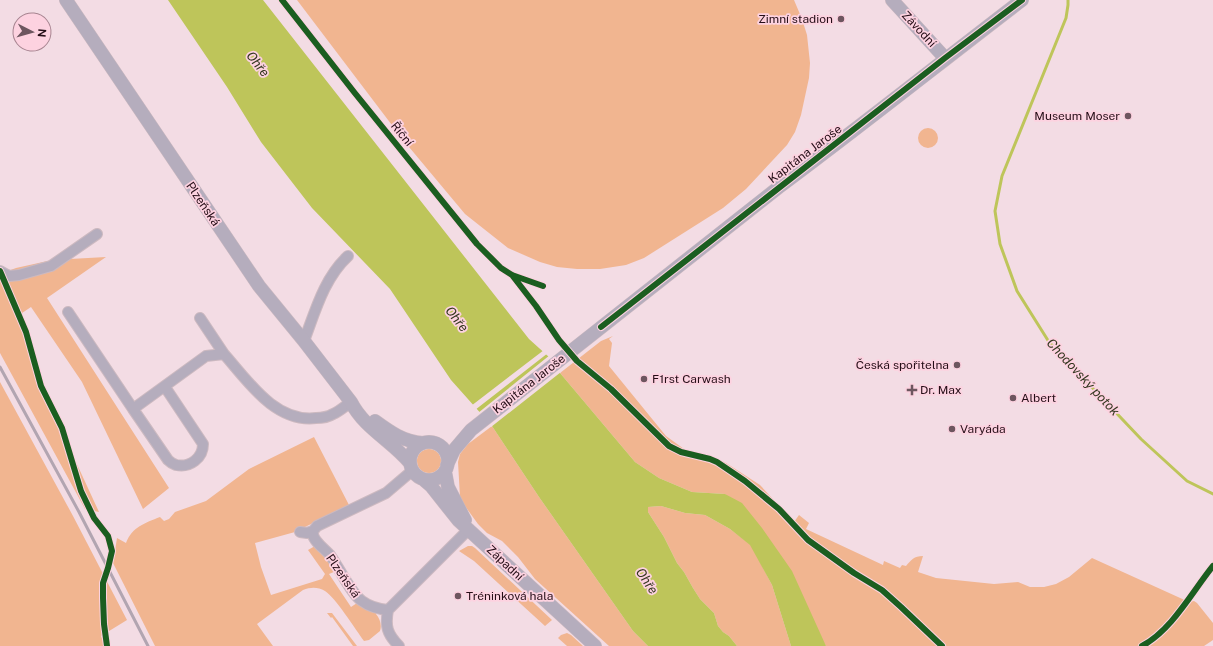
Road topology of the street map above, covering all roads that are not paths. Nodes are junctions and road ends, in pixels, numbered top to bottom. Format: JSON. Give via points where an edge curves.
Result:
{"nodes":[{"id":1,"x":66,"y":0,"type":"edge"},
{"id":2,"x":892,"y":0,"type":"edge"},
{"id":3,"x":1022,"y":0,"type":"edge"},
{"id":4,"x":945,"y":58,"type":"junction"},
{"id":5,"x":97,"y":234,"type":"dead end"},
{"id":6,"x":348,"y":256,"type":"dead end"},
{"id":7,"x":0,"y":271,"type":"edge"},
{"id":8,"x":68,"y":312,"type":"dead end"},
{"id":9,"x":200,"y":318,"type":"dead end"},
{"id":10,"x":304,"y":341,"type":"junction"},
{"id":11,"x":224,"y":354,"type":"junction"},
{"id":12,"x":165,"y":387,"type":"junction"},
{"id":13,"x":351,"y":402,"type":"junction"},
{"id":14,"x":133,"y":409,"type":"junction"},
{"id":15,"x":471,"y":430,"type":"junction"},
{"id":16,"x":428,"y":443,"type":"junction"},
{"id":17,"x":412,"y":467,"type":"junction"},
{"id":18,"x":446,"y":468,"type":"junction"},
{"id":19,"x":424,"y":480,"type":"junction"},
{"id":20,"x":469,"y":529,"type":"junction"},
{"id":21,"x":312,"y":531,"type":"junction"},
{"id":22,"x":300,"y":532,"type":"dead end"},
{"id":23,"x":388,"y":610,"type":"junction"},
{"id":24,"x":399,"y":646,"type":"edge"},
{"id":25,"x":595,"y":646,"type":"edge"}],
"edges":[{"from":1,"to":10,"type":"street","name":"Plzeňská","via":[[259,286]]},
{"from":2,"to":4,"type":"street","name":"Závodní"},
{"from":3,"to":4,"type":"street","name":"Kapitána Jaroše"},
{"from":4,"to":15,"type":"street","name":"Kapitána Jaroše"},
{"from":5,"to":7,"type":"street","via":[[52,266],[9,276]]},
{"from":6,"to":10,"type":"street","via":[[323,292]]},
{"from":8,"to":14,"type":"street"},
{"from":9,"to":11,"type":"street"},
{"from":10,"to":13,"type":"street","name":"Plzeňská"},
{"from":11,"to":12,"type":"street","via":[[206,356]]},
{"from":11,"to":13,"type":"street","via":[[261,394],[286,413],[305,419],[326,417]]},
{"from":12,"to":14,"type":"street"},
{"from":12,"to":14,"type":"street","via":[[203,444],[203,450],[197,460],[189,464],[175,465],[168,460]]},
{"from":13,"to":16,"type":"street","name":"Plzeňská","via":[[395,435],[412,442]]},
{"from":13,"to":17,"type":"street","name":"Plzeňská","via":[[356,412],[402,453]]},
{"from":15,"to":16,"type":"street","name":"Kapitána Jaroše","via":[[444,442]]},
{"from":15,"to":18,"type":"street","name":"Kapitána Jaroše","via":[[454,450]]},
{"from":16,"to":17,"type":"street","via":[[412,452]]},
{"from":16,"to":18,"type":"street","via":[[439,445],[445,452]]},
{"from":17,"to":19,"type":"street","via":[[416,475]]},
{"from":17,"to":21,"type":"street","via":[[386,493],[317,526]]},
{"from":18,"to":19,"type":"street","via":[[437,478]]},
{"from":18,"to":20,"type":"street","name":"Západní","via":[[448,487]]},
{"from":19,"to":20,"type":"street","name":"Západní","via":[[458,520]]},
{"from":20,"to":23,"type":"street"},
{"from":20,"to":25,"type":"street","name":"Západní"},
{"from":21,"to":22,"type":"street"},
{"from":21,"to":23,"type":"street","name":"Plzeňská","via":[[313,537],[329,554],[360,601],[377,609]]},
{"from":23,"to":24,"type":"street","via":[[388,632]]}]}
